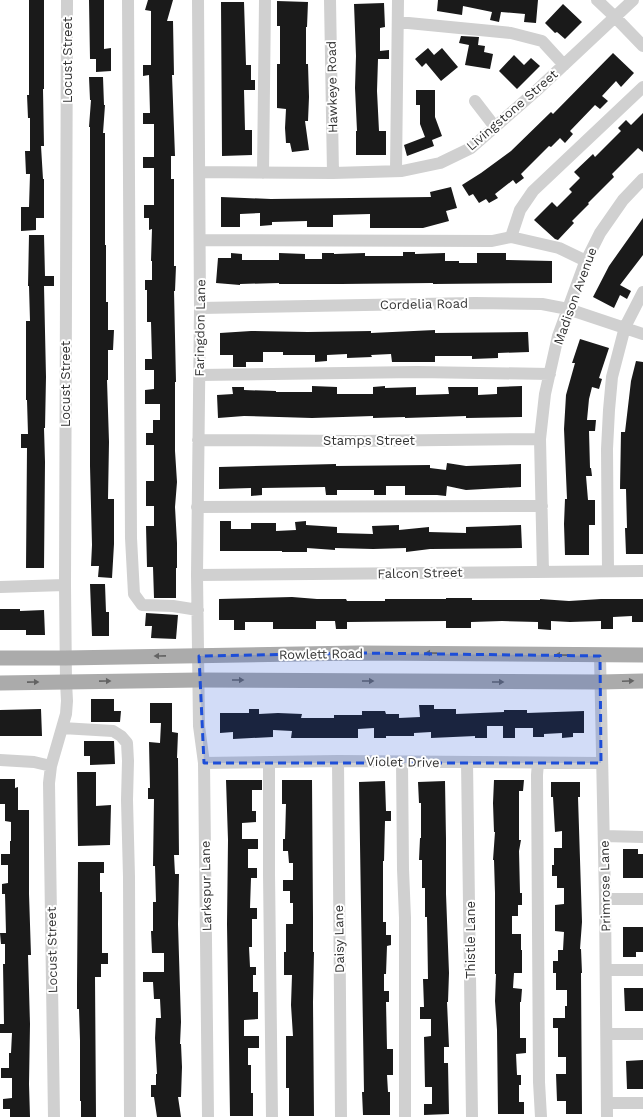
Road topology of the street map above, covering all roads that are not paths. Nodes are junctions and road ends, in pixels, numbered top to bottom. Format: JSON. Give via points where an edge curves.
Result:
{"nodes":[{"id":1,"x":67,"y":0,"type":"edge"},
{"id":2,"x":128,"y":0,"type":"edge"},
{"id":3,"x":198,"y":0,"type":"edge"},
{"id":4,"x":265,"y":0,"type":"edge"},
{"id":5,"x":330,"y":0,"type":"edge"},
{"id":6,"x":398,"y":0,"type":"edge"},
{"id":7,"x":597,"y":0,"type":"edge"},
{"id":8,"x":633,"y":0,"type":"edge"},
{"id":9,"x":615,"y":17,"type":"junction"},
{"id":10,"x":398,"y":22,"type":"junction"},
{"id":11,"x":643,"y":46,"type":"edge"},
{"id":12,"x":564,"y":65,"type":"junction"},
{"id":13,"x":643,"y":88,"type":"edge"},
{"id":14,"x":475,"y":101,"type":"dead end"},
{"id":15,"x":495,"y":127,"type":"junction"},
{"id":16,"x":396,"y":171,"type":"junction"},
{"id":17,"x":199,"y":172,"type":"junction"},
{"id":18,"x":263,"y":173,"type":"junction"},
{"id":19,"x":333,"y":173,"type":"junction"},
{"id":20,"x":643,"y":179,"type":"edge"},
{"id":21,"x":511,"y":237,"type":"junction"},
{"id":22,"x":200,"y":240,"type":"junction"},
{"id":23,"x":586,"y":260,"type":"junction"},
{"id":24,"x":643,"y":292,"type":"edge"},
{"id":25,"x":200,"y":308,"type":"junction"},
{"id":26,"x":568,"y":309,"type":"junction"},
{"id":27,"x":625,"y":327,"type":"junction"},
{"id":28,"x":643,"y":334,"type":"edge"},
{"id":29,"x":550,"y":374,"type":"junction"},
{"id":30,"x":199,"y":375,"type":"junction"},
{"id":31,"x":540,"y":439,"type":"junction"},
{"id":32,"x":198,"y":440,"type":"junction"},
{"id":33,"x":542,"y":506,"type":"junction"},
{"id":34,"x":197,"y":508,"type":"junction"},
{"id":35,"x":608,"y":571,"type":"junction"},
{"id":36,"x":643,"y":571,"type":"edge"},
{"id":37,"x":543,"y":572,"type":"junction"},
{"id":38,"x":197,"y":575,"type":"junction"},
{"id":39,"x":64,"y":585,"type":"junction"},
{"id":40,"x":0,"y":587,"type":"edge"},
{"id":41,"x":198,"y":610,"type":"junction"},
{"id":42,"x":643,"y":655,"type":"edge"},
{"id":43,"x":198,"y":656,"type":"junction"},
{"id":44,"x":600,"y":656,"type":"junction"},
{"id":45,"x":0,"y":658,"type":"edge"},
{"id":46,"x":65,"y":658,"type":"junction"},
{"id":47,"x":199,"y":680,"type":"junction"},
{"id":48,"x":643,"y":681,"type":"edge"},
{"id":49,"x":0,"y":682,"type":"edge"},
{"id":50,"x":66,"y":682,"type":"junction"},
{"id":51,"x":600,"y":682,"type":"junction"},
{"id":52,"x":62,"y":728,"type":"junction"},
{"id":53,"x":0,"y":760,"type":"edge"},
{"id":54,"x":338,"y":761,"type":"junction"},
{"id":55,"x":269,"y":762,"type":"junction"},
{"id":56,"x":402,"y":762,"type":"junction"},
{"id":57,"x":467,"y":762,"type":"junction"},
{"id":58,"x":204,"y":763,"type":"junction"},
{"id":59,"x":538,"y":763,"type":"junction"},
{"id":60,"x":602,"y":763,"type":"junction"},
{"id":61,"x":51,"y":766,"type":"junction"},
{"id":62,"x":604,"y":836,"type":"junction"},
{"id":63,"x":643,"y":837,"type":"edge"},
{"id":64,"x":605,"y":899,"type":"junction"},
{"id":65,"x":643,"y":899,"type":"edge"},
{"id":66,"x":606,"y":970,"type":"junction"},
{"id":67,"x":643,"y":970,"type":"edge"},
{"id":68,"x":607,"y":1034,"type":"junction"},
{"id":69,"x":643,"y":1034,"type":"edge"},
{"id":70,"x":643,"y":1103,"type":"edge"},
{"id":71,"x":607,"y":1104,"type":"junction"},
{"id":72,"x":54,"y":1117,"type":"edge"},
{"id":73,"x":130,"y":1117,"type":"edge"},
{"id":74,"x":208,"y":1117,"type":"edge"},
{"id":75,"x":272,"y":1117,"type":"edge"},
{"id":76,"x":341,"y":1117,"type":"edge"},
{"id":77,"x":404,"y":1117,"type":"edge"},
{"id":78,"x":472,"y":1117,"type":"edge"},
{"id":79,"x":541,"y":1117,"type":"edge"},
{"id":80,"x":607,"y":1117,"type":"edge"}],
"edges":[{"from":1,"to":39,"type":"street","name":"Locust Street"},
{"from":2,"to":41,"type":"street","via":[[131,530],[134,594],[142,605]]},
{"from":3,"to":17,"type":"street","name":"Faringdon Lane"},
{"from":4,"to":18,"type":"street"},
{"from":5,"to":19,"type":"street","name":"Hawkeye Road"},
{"from":6,"to":10,"type":"street"},
{"from":7,"to":9,"type":"street"},
{"from":8,"to":9,"type":"street","name":"Livingstone Street"},
{"from":9,"to":11,"type":"street"},
{"from":9,"to":12,"type":"street","name":"Livingstone Street"},
{"from":10,"to":12,"type":"street","via":[[511,33],[542,41]]},
{"from":10,"to":16,"type":"street"},
{"from":12,"to":15,"type":"street","name":"Livingstone Street"},
{"from":13,"to":21,"type":"street","via":[[533,191],[520,210]]},
{"from":14,"to":15,"type":"street"},
{"from":15,"to":16,"type":"street","name":"Livingstone Street","via":[[471,148],[440,163]]},
{"from":16,"to":19,"type":"street","name":"Livingstone Street"},
{"from":17,"to":18,"type":"street","name":"Livingstone Street"},
{"from":17,"to":22,"type":"street","name":"Faringdon Lane"},
{"from":18,"to":19,"type":"street","name":"Livingstone Street"},
{"from":20,"to":23,"type":"street","name":"Madison Avenue","via":[[623,200],[600,233]]},
{"from":21,"to":22,"type":"street","via":[[492,241]]},
{"from":21,"to":23,"type":"street","via":[[559,248]]},
{"from":22,"to":25,"type":"street","name":"Faringdon Lane"},
{"from":23,"to":26,"type":"street","name":"Madison Avenue"},
{"from":24,"to":27,"type":"street"},
{"from":25,"to":26,"type":"street","name":"Cordelia Road","via":[[475,303],[542,304]]},
{"from":25,"to":30,"type":"street","name":"Faringdon Lane"},
{"from":26,"to":27,"type":"street","name":"Cordelia Road"},
{"from":26,"to":29,"type":"street","name":"Madison Avenue","via":[[558,336]]},
{"from":27,"to":28,"type":"street","name":"Cordelia Road"},
{"from":27,"to":35,"type":"street","via":[[612,377],[609,410]]},
{"from":29,"to":30,"type":"street","via":[[417,372]]},
{"from":29,"to":31,"type":"street","name":"Madison Avenue"},
{"from":30,"to":32,"type":"street","name":"Faringdon Lane"},
{"from":31,"to":32,"type":"street","name":"Stamps Street"},
{"from":31,"to":33,"type":"street","name":"Madison Avenue"},
{"from":32,"to":34,"type":"street","name":"Faringdon Lane"},
{"from":33,"to":34,"type":"street"},
{"from":33,"to":37,"type":"street","name":"Madison Avenue"},
{"from":34,"to":38,"type":"street","name":"Faringdon Lane"},
{"from":35,"to":36,"type":"street","name":"Falcon Street"},
{"from":35,"to":37,"type":"street","name":"Falcon Street"},
{"from":37,"to":38,"type":"street","name":"Falcon Street"},
{"from":38,"to":41,"type":"street","name":"Faringdon Lane"},
{"from":39,"to":40,"type":"street"},
{"from":39,"to":46,"type":"street","name":"Locust Street"},
{"from":41,"to":43,"type":"street","name":"Faringdon Lane"},
{"from":42,"to":44,"type":"main road","name":"Rowlett Road"},
{"from":44,"to":43,"type":"main road","name":"Rowlett Road","one_way":true,"via":[[359,653]]},
{"from":43,"to":46,"type":"main road","name":"Rowlett Road","one_way":true},
{"from":43,"to":47,"type":"street","name":"Larkspur Lane"},
{"from":44,"to":51,"type":"street","name":"Primrose Lane"},
{"from":45,"to":46,"type":"main road","name":"Rowlett Road"},
{"from":46,"to":50,"type":"street","name":"Locust Street"},
{"from":50,"to":47,"type":"main road","name":"Rowlett Road","one_way":true},
{"from":47,"to":51,"type":"main road","name":"Rowlett Road","one_way":true},
{"from":47,"to":58,"type":"street","name":"Larkspur Lane"},
{"from":51,"to":48,"type":"main road","name":"Rowlett Road","one_way":true},
{"from":49,"to":50,"type":"main road","name":"Rowlett Road","one_way":true},
{"from":50,"to":52,"type":"street","name":"Locust Street","via":[[67,701]]},
{"from":51,"to":60,"type":"street","name":"Primrose Lane"},
{"from":52,"to":61,"type":"street","name":"Locust Street"},
{"from":52,"to":73,"type":"street","via":[[113,731],[127,743]]},
{"from":53,"to":61,"type":"street"},
{"from":54,"to":55,"type":"street","name":"Violet Drive"},
{"from":54,"to":56,"type":"street","name":"Violet Drive"},
{"from":54,"to":76,"type":"street","name":"Daisy Lane"},
{"from":55,"to":58,"type":"street","name":"Violet Drive"},
{"from":55,"to":75,"type":"street"},
{"from":56,"to":57,"type":"street","name":"Violet Drive"},
{"from":56,"to":77,"type":"street","via":[[405,918]]},
{"from":57,"to":59,"type":"street","name":"Violet Drive"},
{"from":57,"to":78,"type":"street","name":"Thistle Lane"},
{"from":58,"to":74,"type":"street","name":"Larkspur Lane"},
{"from":59,"to":60,"type":"street","name":"Violet Drive"},
{"from":59,"to":79,"type":"street"},
{"from":60,"to":62,"type":"street","name":"Primrose Lane"},
{"from":61,"to":72,"type":"street","name":"Locust Street","via":[[49,783]]},
{"from":62,"to":63,"type":"street"},
{"from":62,"to":64,"type":"street","name":"Primrose Lane"},
{"from":64,"to":65,"type":"street"},
{"from":64,"to":66,"type":"street","name":"Primrose Lane"},
{"from":66,"to":67,"type":"street"},
{"from":66,"to":68,"type":"street","name":"Primrose Lane"},
{"from":68,"to":69,"type":"street"},
{"from":68,"to":71,"type":"street","name":"Primrose Lane"},
{"from":70,"to":71,"type":"street"},
{"from":71,"to":80,"type":"street","name":"Primrose Lane"}]}
